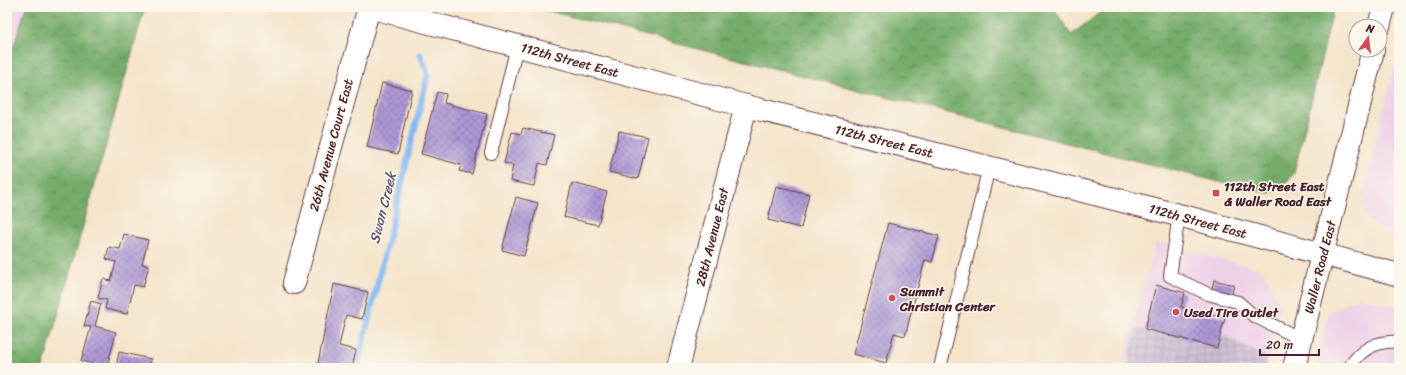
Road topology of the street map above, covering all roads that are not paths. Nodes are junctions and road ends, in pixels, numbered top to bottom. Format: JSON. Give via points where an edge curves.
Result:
{"nodes":[{"id":1,"x":369,"y":7,"type":"edge"},
{"id":2,"x":1384,"y":7,"type":"edge"},
{"id":3,"x":1381,"y":18,"type":"edge"},
{"id":4,"x":517,"y":46,"type":"junction"},
{"id":5,"x":1371,"y":58,"type":"edge"},
{"id":6,"x":746,"y":106,"type":"junction"},
{"id":7,"x":491,"y":153,"type":"dead end"},
{"id":8,"x":989,"y":167,"type":"junction"},
{"id":9,"x":1179,"y":215,"type":"junction"},
{"id":10,"x":1323,"y":255,"type":"junction"},
{"id":11,"x":1399,"y":275,"type":"edge"},
{"id":12,"x":294,"y":283,"type":"dead end"},
{"id":13,"x":1301,"y":339,"type":"junction"},
{"id":14,"x":1399,"y":342,"type":"edge"},
{"id":15,"x":678,"y":368,"type":"edge"},
{"id":16,"x":940,"y":368,"type":"edge"},
{"id":17,"x":1294,"y":368,"type":"edge"},
{"id":18,"x":1349,"y":368,"type":"edge"}],
"edges":[{"from":1,"to":4,"type":"main road","name":"112th Street East"},
{"from":1,"to":12,"type":"main road","name":"26th Avenue Court East"},
{"from":2,"to":3,"type":"main road"},
{"from":4,"to":6,"type":"main road","name":"112th Street East"},
{"from":4,"to":7,"type":"lane"},
{"from":5,"to":10,"type":"main road","name":"Waller Road East"},
{"from":6,"to":8,"type":"main road","name":"112th Street East"},
{"from":6,"to":15,"type":"main road","name":"28th Avenue East"},
{"from":8,"to":9,"type":"main road","name":"112th Street East"},
{"from":8,"to":16,"type":"lane"},
{"from":9,"to":10,"type":"main road","name":"112th Street East"},
{"from":9,"to":13,"type":"lane","via":[[1170,276],[1208,294],[1238,302],[1254,316]]},
{"from":10,"to":11,"type":"main road","name":"112th Street East"},
{"from":10,"to":13,"type":"main road","name":"Waller Road East"},
{"from":13,"to":17,"type":"main road","name":"Waller Road East"},
{"from":14,"to":18,"type":"lane","via":[[1378,343],[1364,351]]}]}
